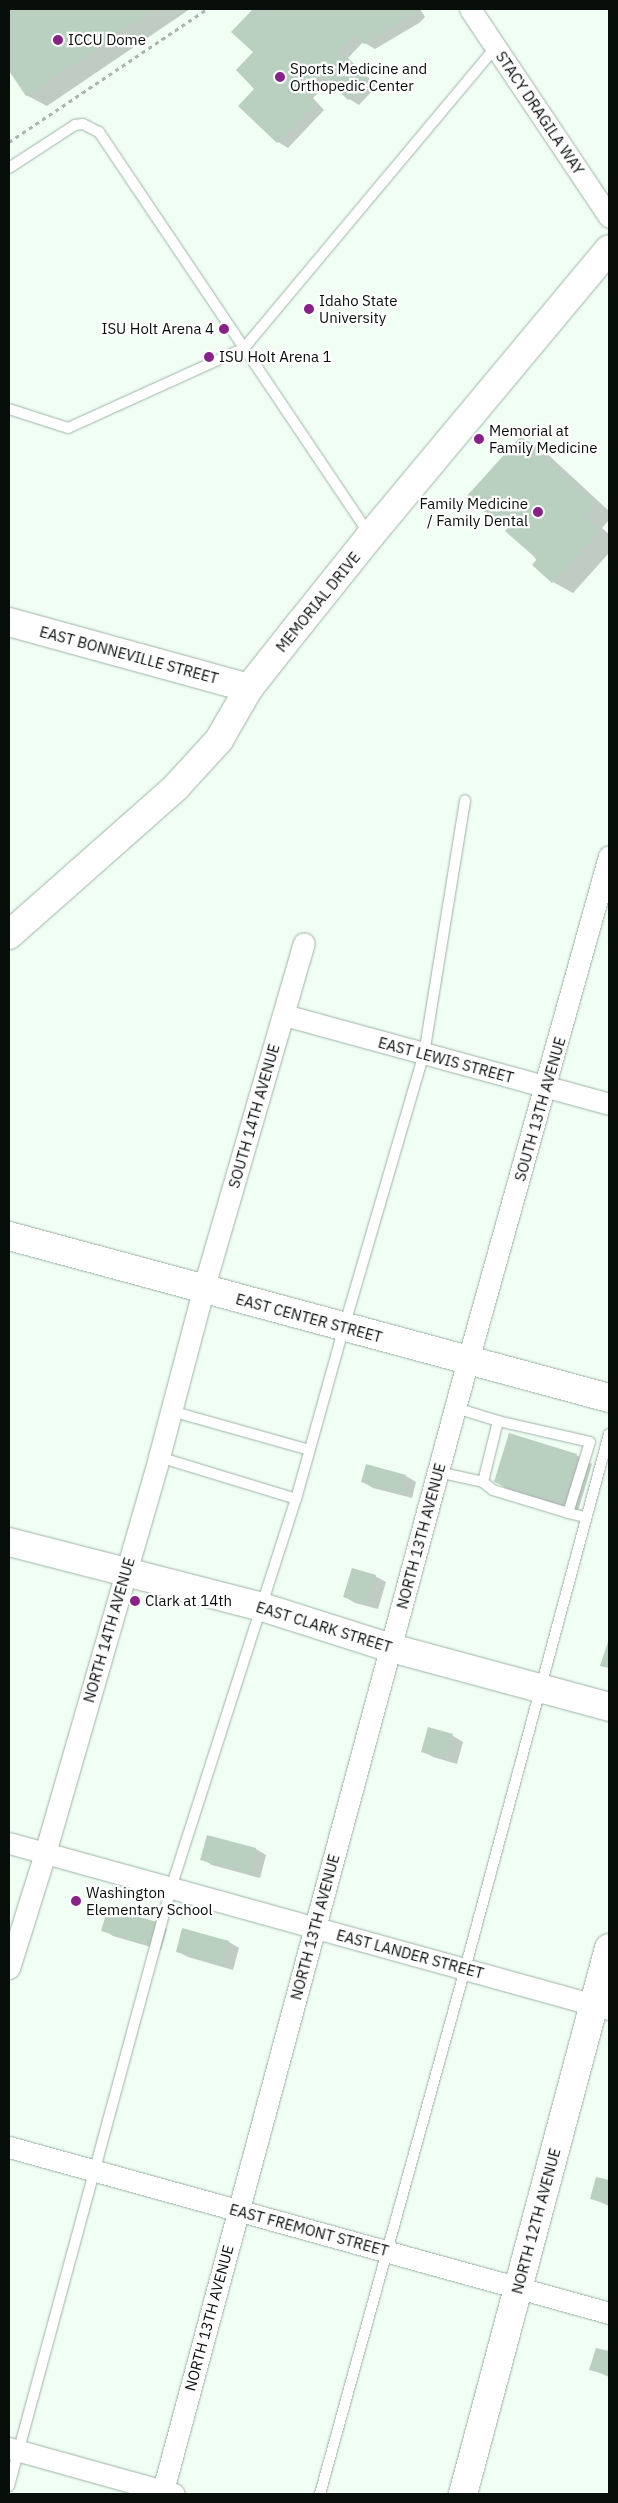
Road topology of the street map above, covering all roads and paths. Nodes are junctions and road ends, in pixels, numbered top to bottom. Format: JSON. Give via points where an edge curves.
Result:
{"nodes":[{"id":1,"x":207,"y":9,"type":"edge"},
{"id":2,"x":470,"y":9,"type":"edge"},
{"id":3,"x":496,"y":47,"type":"junction"},
{"id":4,"x":9,"y":142,"type":"edge"},
{"id":5,"x":9,"y":168,"type":"edge"},
{"id":6,"x":609,"y":217,"type":"edge"},
{"id":7,"x":609,"y":249,"type":"edge"},
{"id":8,"x":244,"y":348,"type":"junction"},
{"id":9,"x":9,"y":409,"type":"edge"},
{"id":10,"x":370,"y":536,"type":"junction"},
{"id":11,"x":11,"y":629,"type":"edge"},
{"id":12,"x":249,"y":688,"type":"junction"},
{"id":13,"x":465,"y":800,"type":"dead end"},
{"id":14,"x":609,"y":856,"type":"edge"},
{"id":15,"x":9,"y":935,"type":"edge"},
{"id":16,"x":304,"y":943,"type":"dead end"},
{"id":17,"x":284,"y":1014,"type":"junction"},
{"id":18,"x":424,"y":1054,"type":"junction"},
{"id":19,"x":546,"y":1087,"type":"junction"},
{"id":20,"x":609,"y":1104,"type":"edge"},
{"id":21,"x":9,"y":1236,"type":"edge"},
{"id":22,"x":202,"y":1290,"type":"junction"},
{"id":23,"x":344,"y":1327,"type":"junction"},
{"id":24,"x":468,"y":1360,"type":"junction"},
{"id":25,"x":609,"y":1398,"type":"edge"},
{"id":26,"x":456,"y":1408,"type":"junction"},
{"id":27,"x":171,"y":1411,"type":"junction"},
{"id":28,"x":498,"y":1421,"type":"junction"},
{"id":29,"x":609,"y":1434,"type":"edge"},
{"id":30,"x":310,"y":1450,"type":"junction"},
{"id":31,"x":159,"y":1457,"type":"junction"},
{"id":32,"x":438,"y":1472,"type":"junction"},
{"id":33,"x":483,"y":1482,"type":"junction"},
{"id":34,"x":296,"y":1498,"type":"junction"},
{"id":35,"x":568,"y":1513,"type":"junction"},
{"id":36,"x":586,"y":1517,"type":"junction"},
{"id":37,"x":9,"y":1542,"type":"edge"},
{"id":38,"x":125,"y":1571,"type":"junction"},
{"id":39,"x":262,"y":1607,"type":"junction"},
{"id":40,"x":391,"y":1648,"type":"junction"},
{"id":41,"x":541,"y":1688,"type":"junction"},
{"id":42,"x":609,"y":1707,"type":"edge"},
{"id":43,"x":9,"y":1843,"type":"edge"},
{"id":44,"x":46,"y":1853,"type":"junction"},
{"id":45,"x":170,"y":1888,"type":"junction"},
{"id":46,"x":315,"y":1927,"type":"junction"},
{"id":47,"x":609,"y":1948,"type":"edge"},
{"id":48,"x":9,"y":1968,"type":"edge"},
{"id":49,"x":465,"y":1969,"type":"junction"},
{"id":50,"x":602,"y":2007,"type":"edge"},
{"id":51,"x":9,"y":2148,"type":"edge"},
{"id":52,"x":94,"y":2171,"type":"junction"},
{"id":53,"x":238,"y":2211,"type":"junction"},
{"id":54,"x":387,"y":2252,"type":"junction"},
{"id":55,"x":518,"y":2288,"type":"junction"},
{"id":56,"x":609,"y":2313,"type":"edge"},
{"id":57,"x":14,"y":2449,"type":"edge"},
{"id":58,"x":9,"y":2486,"type":"edge"},
{"id":59,"x":166,"y":2493,"type":"edge"},
{"id":60,"x":320,"y":2494,"type":"edge"},
{"id":61,"x":463,"y":2494,"type":"edge"}],
"edges":[{"from":1,"to":4,"type":"path"},
{"from":2,"to":3,"type":"street","name":"STACY DRAGILA WAY"},
{"from":3,"to":6,"type":"street","name":"STACY DRAGILA WAY"},
{"from":3,"to":8,"type":"lane"},
{"from":5,"to":8,"type":"lane","via":[[75,125],[83,124],[99,132]]},
{"from":7,"to":10,"type":"street","name":"MEMORIAL DRIVE"},
{"from":8,"to":9,"type":"lane","via":[[68,428]]},
{"from":8,"to":10,"type":"lane"},
{"from":10,"to":12,"type":"street","name":"MEMORIAL DRIVE"},
{"from":11,"to":12,"type":"street","name":"EAST BONNEVILLE STREET"},
{"from":12,"to":15,"type":"street","name":"MEMORIAL DRIVE","via":[[219,740],[176,787]]},
{"from":13,"to":18,"type":"lane"},
{"from":14,"to":19,"type":"street","name":"SOUTH 13TH AVENUE"},
{"from":16,"to":17,"type":"street","name":"SOUTH 14TH AVENUE"},
{"from":17,"to":18,"type":"street","name":"EAST LEWIS STREET"},
{"from":17,"to":22,"type":"street","name":"SOUTH 14TH AVENUE"},
{"from":18,"to":19,"type":"street","name":"EAST LEWIS STREET"},
{"from":18,"to":23,"type":"lane"},
{"from":19,"to":20,"type":"street","name":"EAST LEWIS STREET"},
{"from":19,"to":24,"type":"street","name":"SOUTH 13TH AVENUE"},
{"from":21,"to":22,"type":"street","name":"EAST CENTER STREET"},
{"from":22,"to":23,"type":"street","name":"EAST CENTER STREET"},
{"from":22,"to":27,"type":"street","name":"NORTH 14TH AVENUE"},
{"from":23,"to":24,"type":"street","name":"EAST CENTER STREET"},
{"from":23,"to":30,"type":"lane"},
{"from":24,"to":25,"type":"street","name":"EAST CENTER STREET"},
{"from":24,"to":26,"type":"street","name":"NORTH 13TH AVENUE"},
{"from":26,"to":28,"type":"lane"},
{"from":26,"to":32,"type":"street","name":"NORTH 13TH AVENUE"},
{"from":27,"to":30,"type":"lane"},
{"from":27,"to":31,"type":"street","name":"NORTH 14TH AVENUE"},
{"from":28,"to":33,"type":"lane"},
{"from":28,"to":35,"type":"lane","via":[[590,1442]]},
{"from":29,"to":36,"type":"lane"},
{"from":30,"to":34,"type":"lane"},
{"from":31,"to":34,"type":"lane"},
{"from":31,"to":38,"type":"street","name":"NORTH 14TH AVENUE"},
{"from":32,"to":33,"type":"lane"},
{"from":32,"to":40,"type":"street","name":"NORTH 13TH AVENUE"},
{"from":33,"to":35,"type":"lane","via":[[493,1490]]},
{"from":34,"to":39,"type":"lane"},
{"from":35,"to":36,"type":"lane"},
{"from":36,"to":41,"type":"lane"},
{"from":37,"to":38,"type":"street","name":"EAST CLARK STREET"},
{"from":38,"to":39,"type":"street","name":"EAST CLARK STREET"},
{"from":38,"to":44,"type":"street","name":"NORTH 14TH AVENUE"},
{"from":39,"to":40,"type":"street","name":"EAST CLARK STREET"},
{"from":39,"to":45,"type":"lane"},
{"from":40,"to":41,"type":"street","name":"EAST CLARK STREET"},
{"from":40,"to":46,"type":"street","name":"NORTH 13TH AVENUE"},
{"from":41,"to":42,"type":"street","name":"EAST CLARK STREET"},
{"from":41,"to":49,"type":"lane"},
{"from":43,"to":44,"type":"street","name":"EAST LANDER STREET"},
{"from":44,"to":45,"type":"street","name":"EAST LANDER STREET"},
{"from":44,"to":48,"type":"street","name":"NORTH 14TH AVENUE"},
{"from":45,"to":46,"type":"street","name":"EAST LANDER STREET"},
{"from":45,"to":52,"type":"lane"},
{"from":46,"to":49,"type":"street","name":"EAST LANDER STREET"},
{"from":46,"to":53,"type":"street","name":"NORTH 13TH AVENUE"},
{"from":47,"to":50,"type":"street","name":"NORTH 12TH AVENUE"},
{"from":49,"to":50,"type":"street","name":"EAST LANDER STREET"},
{"from":49,"to":54,"type":"lane"},
{"from":50,"to":55,"type":"street","name":"NORTH 12TH AVENUE"},
{"from":51,"to":52,"type":"street","name":"EAST FREMONT STREET"},
{"from":52,"to":53,"type":"street","name":"EAST FREMONT STREET"},
{"from":52,"to":57,"type":"lane"},
{"from":53,"to":54,"type":"street","name":"EAST FREMONT STREET"},
{"from":53,"to":59,"type":"street","name":"NORTH 13TH AVENUE"},
{"from":54,"to":55,"type":"street","name":"EAST FREMONT STREET"},
{"from":54,"to":60,"type":"lane"},
{"from":55,"to":56,"type":"street","name":"EAST FREMONT STREET"},
{"from":55,"to":61,"type":"street","name":"NORTH 12TH AVENUE"},
{"from":57,"to":58,"type":"lane"},
{"from":57,"to":59,"type":"street"}]}
